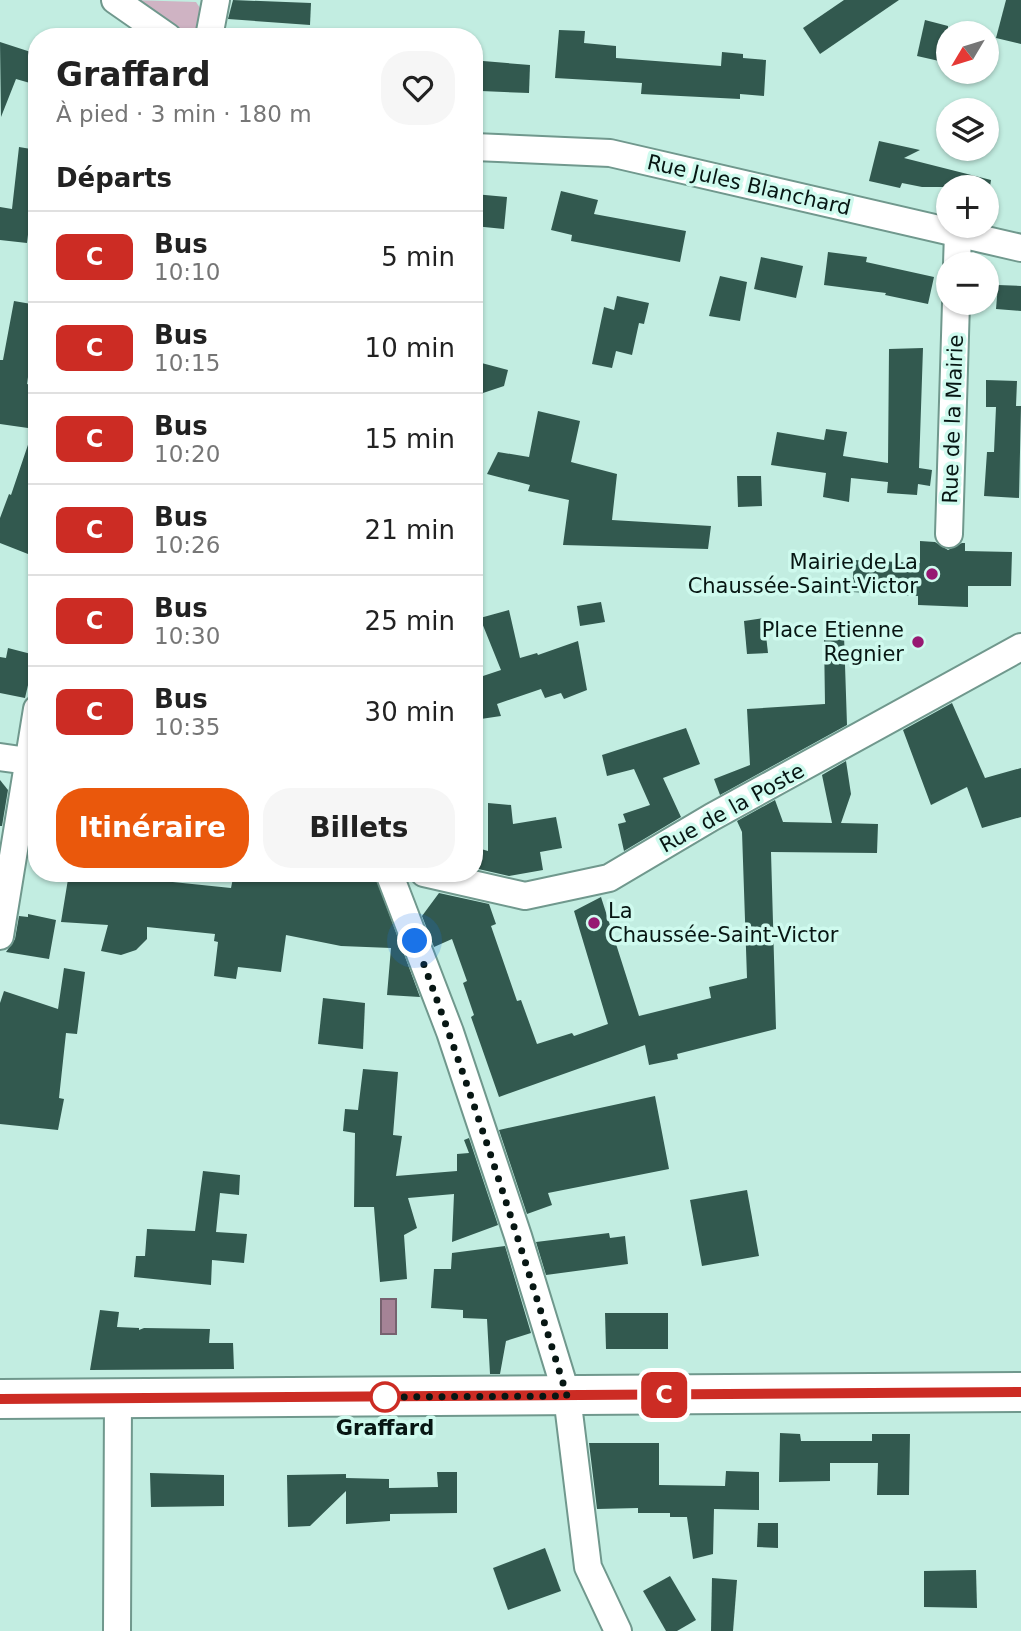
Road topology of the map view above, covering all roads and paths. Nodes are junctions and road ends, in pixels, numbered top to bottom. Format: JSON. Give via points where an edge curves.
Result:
{"nodes":[{"id":1,"x":115,"y":0,"type":"edge"},
{"id":2,"x":216,"y":0,"type":"edge"},
{"id":3,"x":155,"y":28,"type":"edge"},
{"id":4,"x":211,"y":28,"type":"edge"},
{"id":5,"x":483,"y":146,"type":"edge"},
{"id":6,"x":936,"y":228,"type":"edge"},
{"id":7,"x":978,"y":238,"type":"edge"},
{"id":8,"x":1021,"y":248,"type":"edge"},
{"id":9,"x":956,"y":315,"type":"edge"},
{"id":10,"x":949,"y":534,"type":"dead end"},
{"id":11,"x":1021,"y":647,"type":"edge"},
{"id":12,"x":0,"y":757,"type":"edge"},
{"id":13,"x":28,"y":761,"type":"joint"},
{"id":14,"x":392,"y":882,"type":"edge"},
{"id":15,"x":464,"y":882,"type":"edge"},
{"id":16,"x":0,"y":936,"type":"edge"},
{"id":17,"x":1021,"y":1392,"type":"edge"},
{"id":18,"x":567,"y":1396,"type":"junction"},
{"id":19,"x":0,"y":1399,"type":"edge"},
{"id":20,"x":118,"y":1399,"type":"junction"},
{"id":21,"x":117,"y":1631,"type":"edge"},
{"id":22,"x":618,"y":1631,"type":"edge"}],
"edges":[{"from":1,"to":3,"type":"street"},
{"from":2,"to":4,"type":"street"},
{"from":5,"to":6,"type":"street","name":"Rue Jules Blanchard","via":[[610,153]]},
{"from":7,"to":8,"type":"street","name":"Rue Jules Blanchard"},
{"from":9,"to":10,"type":"street","name":"Rue de la Mairie"},
{"from":11,"to":15,"type":"street","name":"Rue de la Poste","via":[[609,878],[525,896]]},
{"from":12,"to":13,"type":"street"},
{"from":13,"to":16,"type":"street"},
{"from":14,"to":18,"type":"street","via":[[450,1032]]},
{"from":17,"to":18,"type":"main road"},
{"from":18,"to":20,"type":"main road"},
{"from":18,"to":22,"type":"street","via":[[588,1567]]},
{"from":19,"to":20,"type":"main road"},
{"from":20,"to":21,"type":"street"}]}
